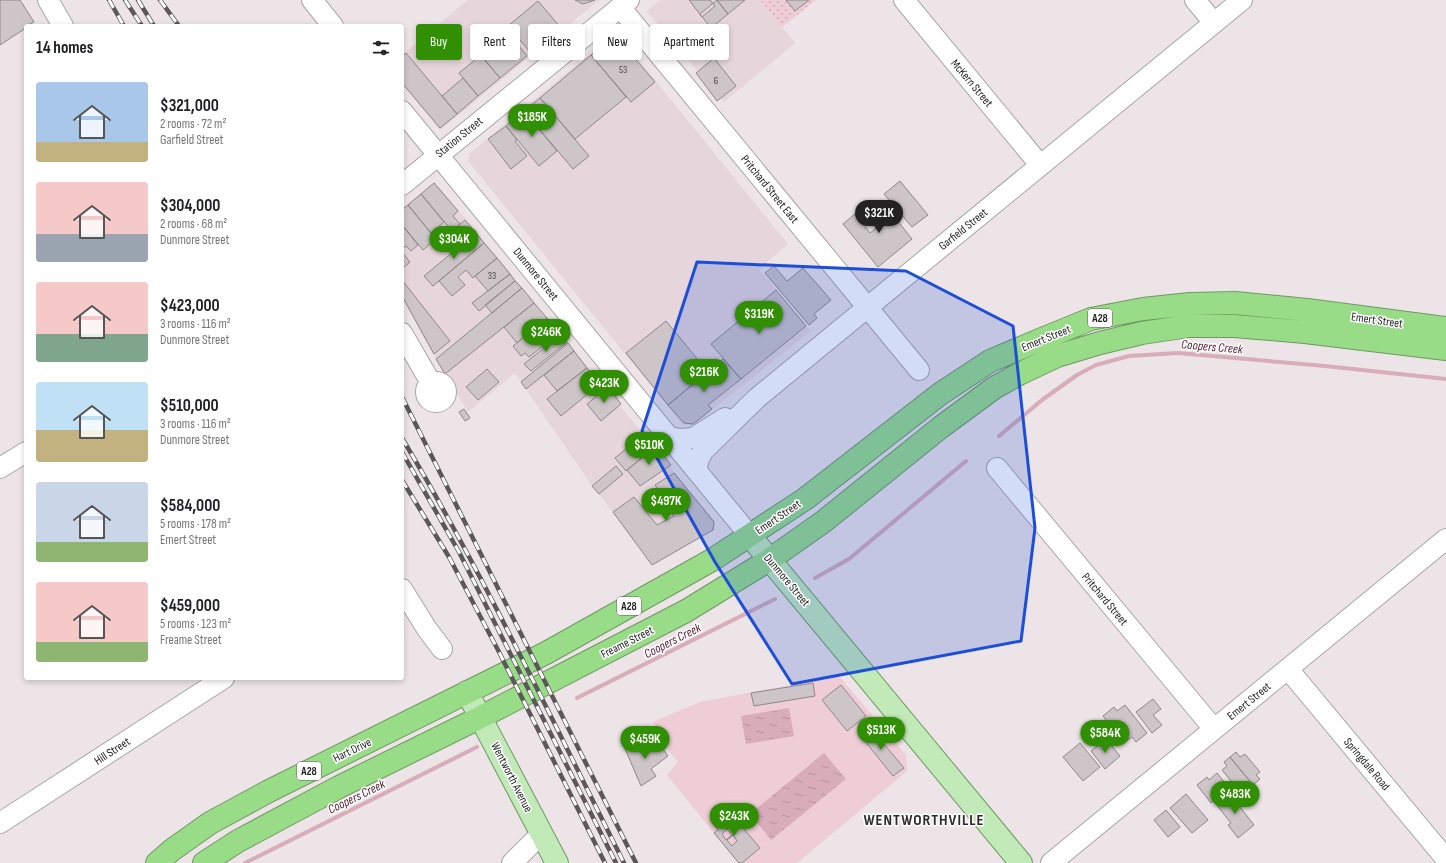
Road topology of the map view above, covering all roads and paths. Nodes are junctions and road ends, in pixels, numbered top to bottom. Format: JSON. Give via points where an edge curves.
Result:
{"nodes":[{"id":1,"x":48,"y":0,"type":"edge"},
{"id":2,"x":312,"y":0,"type":"edge"},
{"id":3,"x":904,"y":0,"type":"edge"},
{"id":4,"x":1195,"y":0,"type":"edge"},
{"id":5,"x":1242,"y":0,"type":"edge"},
{"id":6,"x":624,"y":4,"type":"edge"},
{"id":7,"x":1214,"y":23,"type":"junction"},
{"id":8,"x":63,"y":24,"type":"edge"},
{"id":9,"x":331,"y":24,"type":"edge"},
{"id":10,"x":404,"y":113,"type":"edge"},
{"id":11,"x":438,"y":155,"type":"junction"},
{"id":12,"x":1040,"y":166,"type":"junction"},
{"id":13,"x":404,"y":183,"type":"edge"},
{"id":14,"x":868,"y":307,"type":"junction"},
{"id":15,"x":1446,"y":328,"type":"edge"},
{"id":16,"x":404,"y":336,"type":"edge"},
{"id":17,"x":1446,"y":349,"type":"edge"},
{"id":18,"x":919,"y":370,"type":"dead end"},
{"id":19,"x":431,"y":383,"type":"dead end"},
{"id":20,"x":757,"y":398,"type":"junction"},
{"id":21,"x":669,"y":437,"type":"junction"},
{"id":22,"x":24,"y":453,"type":"edge"},
{"id":23,"x":1,"y":465,"type":"edge"},
{"id":24,"x":997,"y":468,"type":"dead end"},
{"id":25,"x":696,"y":470,"type":"junction"},
{"id":26,"x":750,"y":536,"type":"junction"},
{"id":27,"x":1446,"y":539,"type":"edge"},
{"id":28,"x":769,"y":560,"type":"junction"},
{"id":29,"x":404,"y":592,"type":"edge"},
{"id":30,"x":442,"y":649,"type":"dead end"},
{"id":31,"x":1288,"y":669,"type":"junction"},
{"id":32,"x":221,"y":680,"type":"edge"},
{"id":33,"x":468,"y":692,"type":"junction"},
{"id":34,"x":481,"y":717,"type":"junction"},
{"id":35,"x":1214,"y":729,"type":"junction"},
{"id":36,"x":0,"y":823,"type":"edge"},
{"id":37,"x":542,"y":836,"type":"junction"},
{"id":38,"x":1446,"y":859,"type":"edge"},
{"id":39,"x":157,"y":863,"type":"edge"},
{"id":40,"x":204,"y":863,"type":"edge"},
{"id":41,"x":512,"y":863,"type":"edge"},
{"id":42,"x":557,"y":863,"type":"edge"},
{"id":43,"x":1021,"y":863,"type":"edge"},
{"id":44,"x":1051,"y":863,"type":"edge"}],
"edges":[{"from":1,"to":8,"type":"street"},
{"from":2,"to":9,"type":"street"},
{"from":3,"to":12,"type":"street","name":"McKern Street"},
{"from":4,"to":7,"type":"street"},
{"from":5,"to":7,"type":"street","name":"Garfield Street"},
{"from":6,"to":11,"type":"street","name":"Station Street"},
{"from":6,"to":14,"type":"street","name":"Pritchard Street East"},
{"from":7,"to":12,"type":"street","name":"Garfield Street"},
{"from":10,"to":11,"type":"street","name":"Dunmore Street"},
{"from":11,"to":13,"type":"street","name":"Station Street"},
{"from":11,"to":21,"type":"street","name":"Dunmore Street"},
{"from":12,"to":14,"type":"street","name":"Garfield Street"},
{"from":14,"to":18,"type":"street","name":"Pritchard Street East"},
{"from":14,"to":20,"type":"street","name":"Garfield Street"},
{"from":15,"to":26,"type":"highway","name":"Emert Street","number":"A28","via":[[1235,303],[1190,304],[1091,319],[990,361],[940,394],[805,499]]},
{"from":16,"to":19,"type":"street"},
{"from":17,"to":28,"type":"highway","name":"Emert Street","number":"A28","via":[[1234,326],[1189,326],[1100,342],[1057,356],[994,388],[823,522]]},
{"from":20,"to":21,"type":"street","via":[[693,438]]},
{"from":20,"to":25,"type":"street","name":"Garfield Street","via":[[703,451]]},
{"from":21,"to":25,"type":"street","name":"Dunmore Street"},
{"from":22,"to":23,"type":"street"},
{"from":24,"to":35,"type":"street","name":"Pritchard Street"},
{"from":25,"to":26,"type":"street","name":"Dunmore Street"},
{"from":26,"to":28,"type":"main road","name":"Dunmore Street"},
{"from":26,"to":33,"type":"highway","number":"A28","via":[[546,653]]},
{"from":27,"to":31,"type":"street","name":"Emert Street"},
{"from":28,"to":34,"type":"highway","name":"Freame Street","number":"A28","via":[[686,611]]},
{"from":28,"to":43,"type":"main road","name":"Dunmore Street"},
{"from":29,"to":30,"type":"street"},
{"from":31,"to":35,"type":"street","name":"Emert Street"},
{"from":31,"to":38,"type":"street","name":"Springdale Road"},
{"from":32,"to":36,"type":"street","name":"Hill Street"},
{"from":33,"to":34,"type":"main road","name":"Wentworth Avenue"},
{"from":33,"to":39,"type":"highway","name":"Hart Drive","number":"A28","via":[[210,823]]},
{"from":34,"to":37,"type":"main road","name":"Wentworth Avenue"},
{"from":34,"to":40,"type":"highway","number":"A28","via":[[339,787],[238,841]]},
{"from":35,"to":44,"type":"street","name":"Emert Street"},
{"from":37,"to":41,"type":"street"},
{"from":37,"to":42,"type":"main road","name":"Wentworth Avenue"}]}
